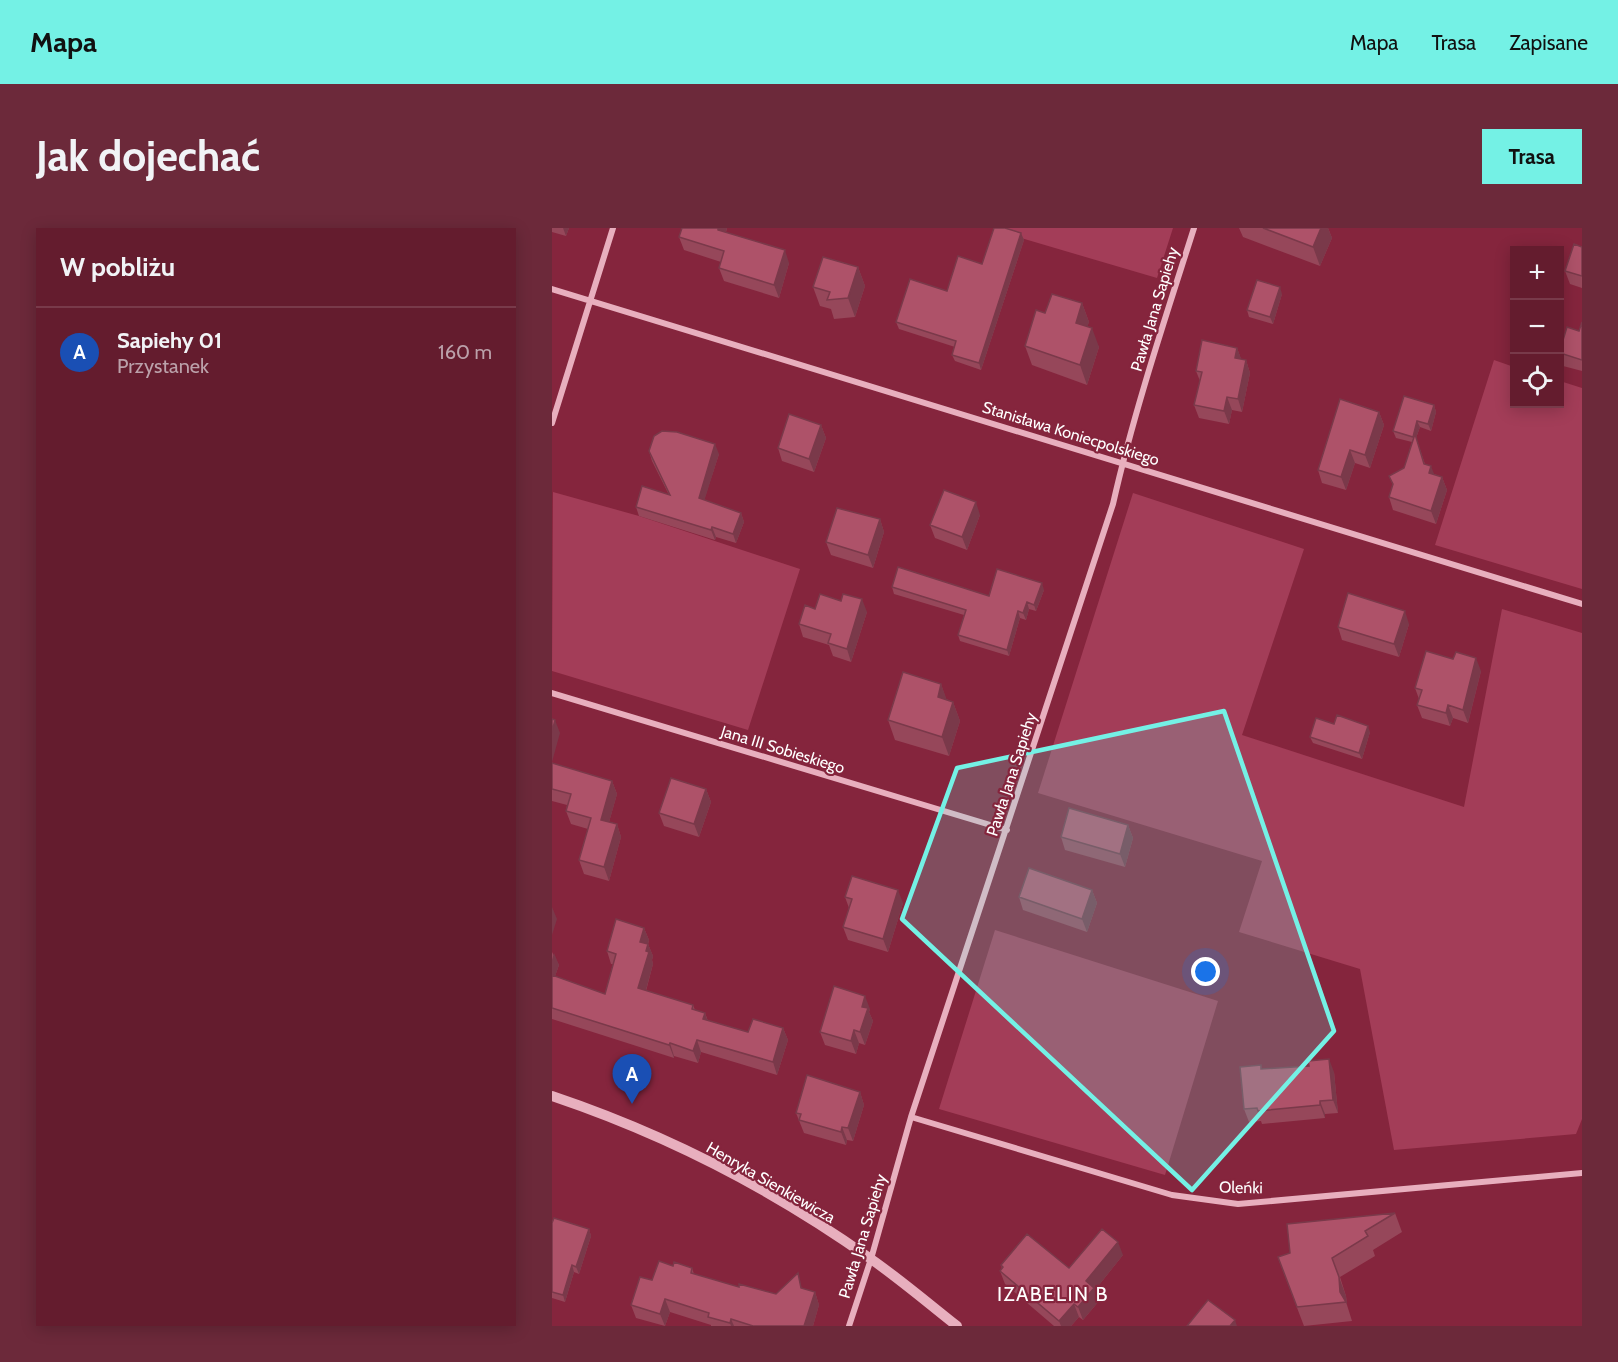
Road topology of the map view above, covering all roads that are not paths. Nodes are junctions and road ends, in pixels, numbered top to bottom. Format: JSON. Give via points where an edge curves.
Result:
{"nodes":[{"id":1,"x":613,"y":228,"type":"edge"},
{"id":2,"x":1194,"y":228,"type":"edge"},
{"id":3,"x":552,"y":289,"type":"edge"},
{"id":4,"x":589,"y":301,"type":"junction"},
{"id":5,"x":552,"y":423,"type":"edge"},
{"id":6,"x":1122,"y":463,"type":"junction"},
{"id":7,"x":1582,"y":604,"type":"edge"},
{"id":8,"x":552,"y":693,"type":"edge"},
{"id":9,"x":1007,"y":830,"type":"junction"},
{"id":10,"x":552,"y":1096,"type":"edge"},
{"id":11,"x":911,"y":1117,"type":"junction"},
{"id":12,"x":1582,"y":1173,"type":"edge"},
{"id":13,"x":871,"y":1259,"type":"junction"},
{"id":14,"x":849,"y":1326,"type":"edge"},
{"id":15,"x":957,"y":1326,"type":"edge"}],
"edges":[{"from":1,"to":4,"type":"street"},
{"from":2,"to":6,"type":"street","name":"Pawła Jana Sapiehy"},
{"from":3,"to":4,"type":"street","name":"Stanisława Koniecpolskiego"},
{"from":4,"to":5,"type":"street"},
{"from":4,"to":6,"type":"street","name":"Stanisława Koniecpolskiego"},
{"from":6,"to":7,"type":"street","name":"Stanisława Koniecpolskiego"},
{"from":6,"to":9,"type":"street","name":"Pawła Jana Sapiehy","via":[[1113,504]]},
{"from":8,"to":9,"type":"street","name":"Jana III Sobieskiego"},
{"from":9,"to":11,"type":"street","name":"Pawła Jana Sapiehy"},
{"from":10,"to":13,"type":"street","name":"Henryka Sienkiewicza","via":[[690,1153],[775,1198]]},
{"from":11,"to":12,"type":"street","name":"Oleńki","via":[[1172,1195],[1238,1204]]},
{"from":11,"to":13,"type":"street","name":"Pawła Jana Sapiehy"},
{"from":13,"to":14,"type":"street","name":"Pawła Jana Sapiehy"},
{"from":13,"to":15,"type":"street","name":"Henryka Sienkiewicza"}]}
